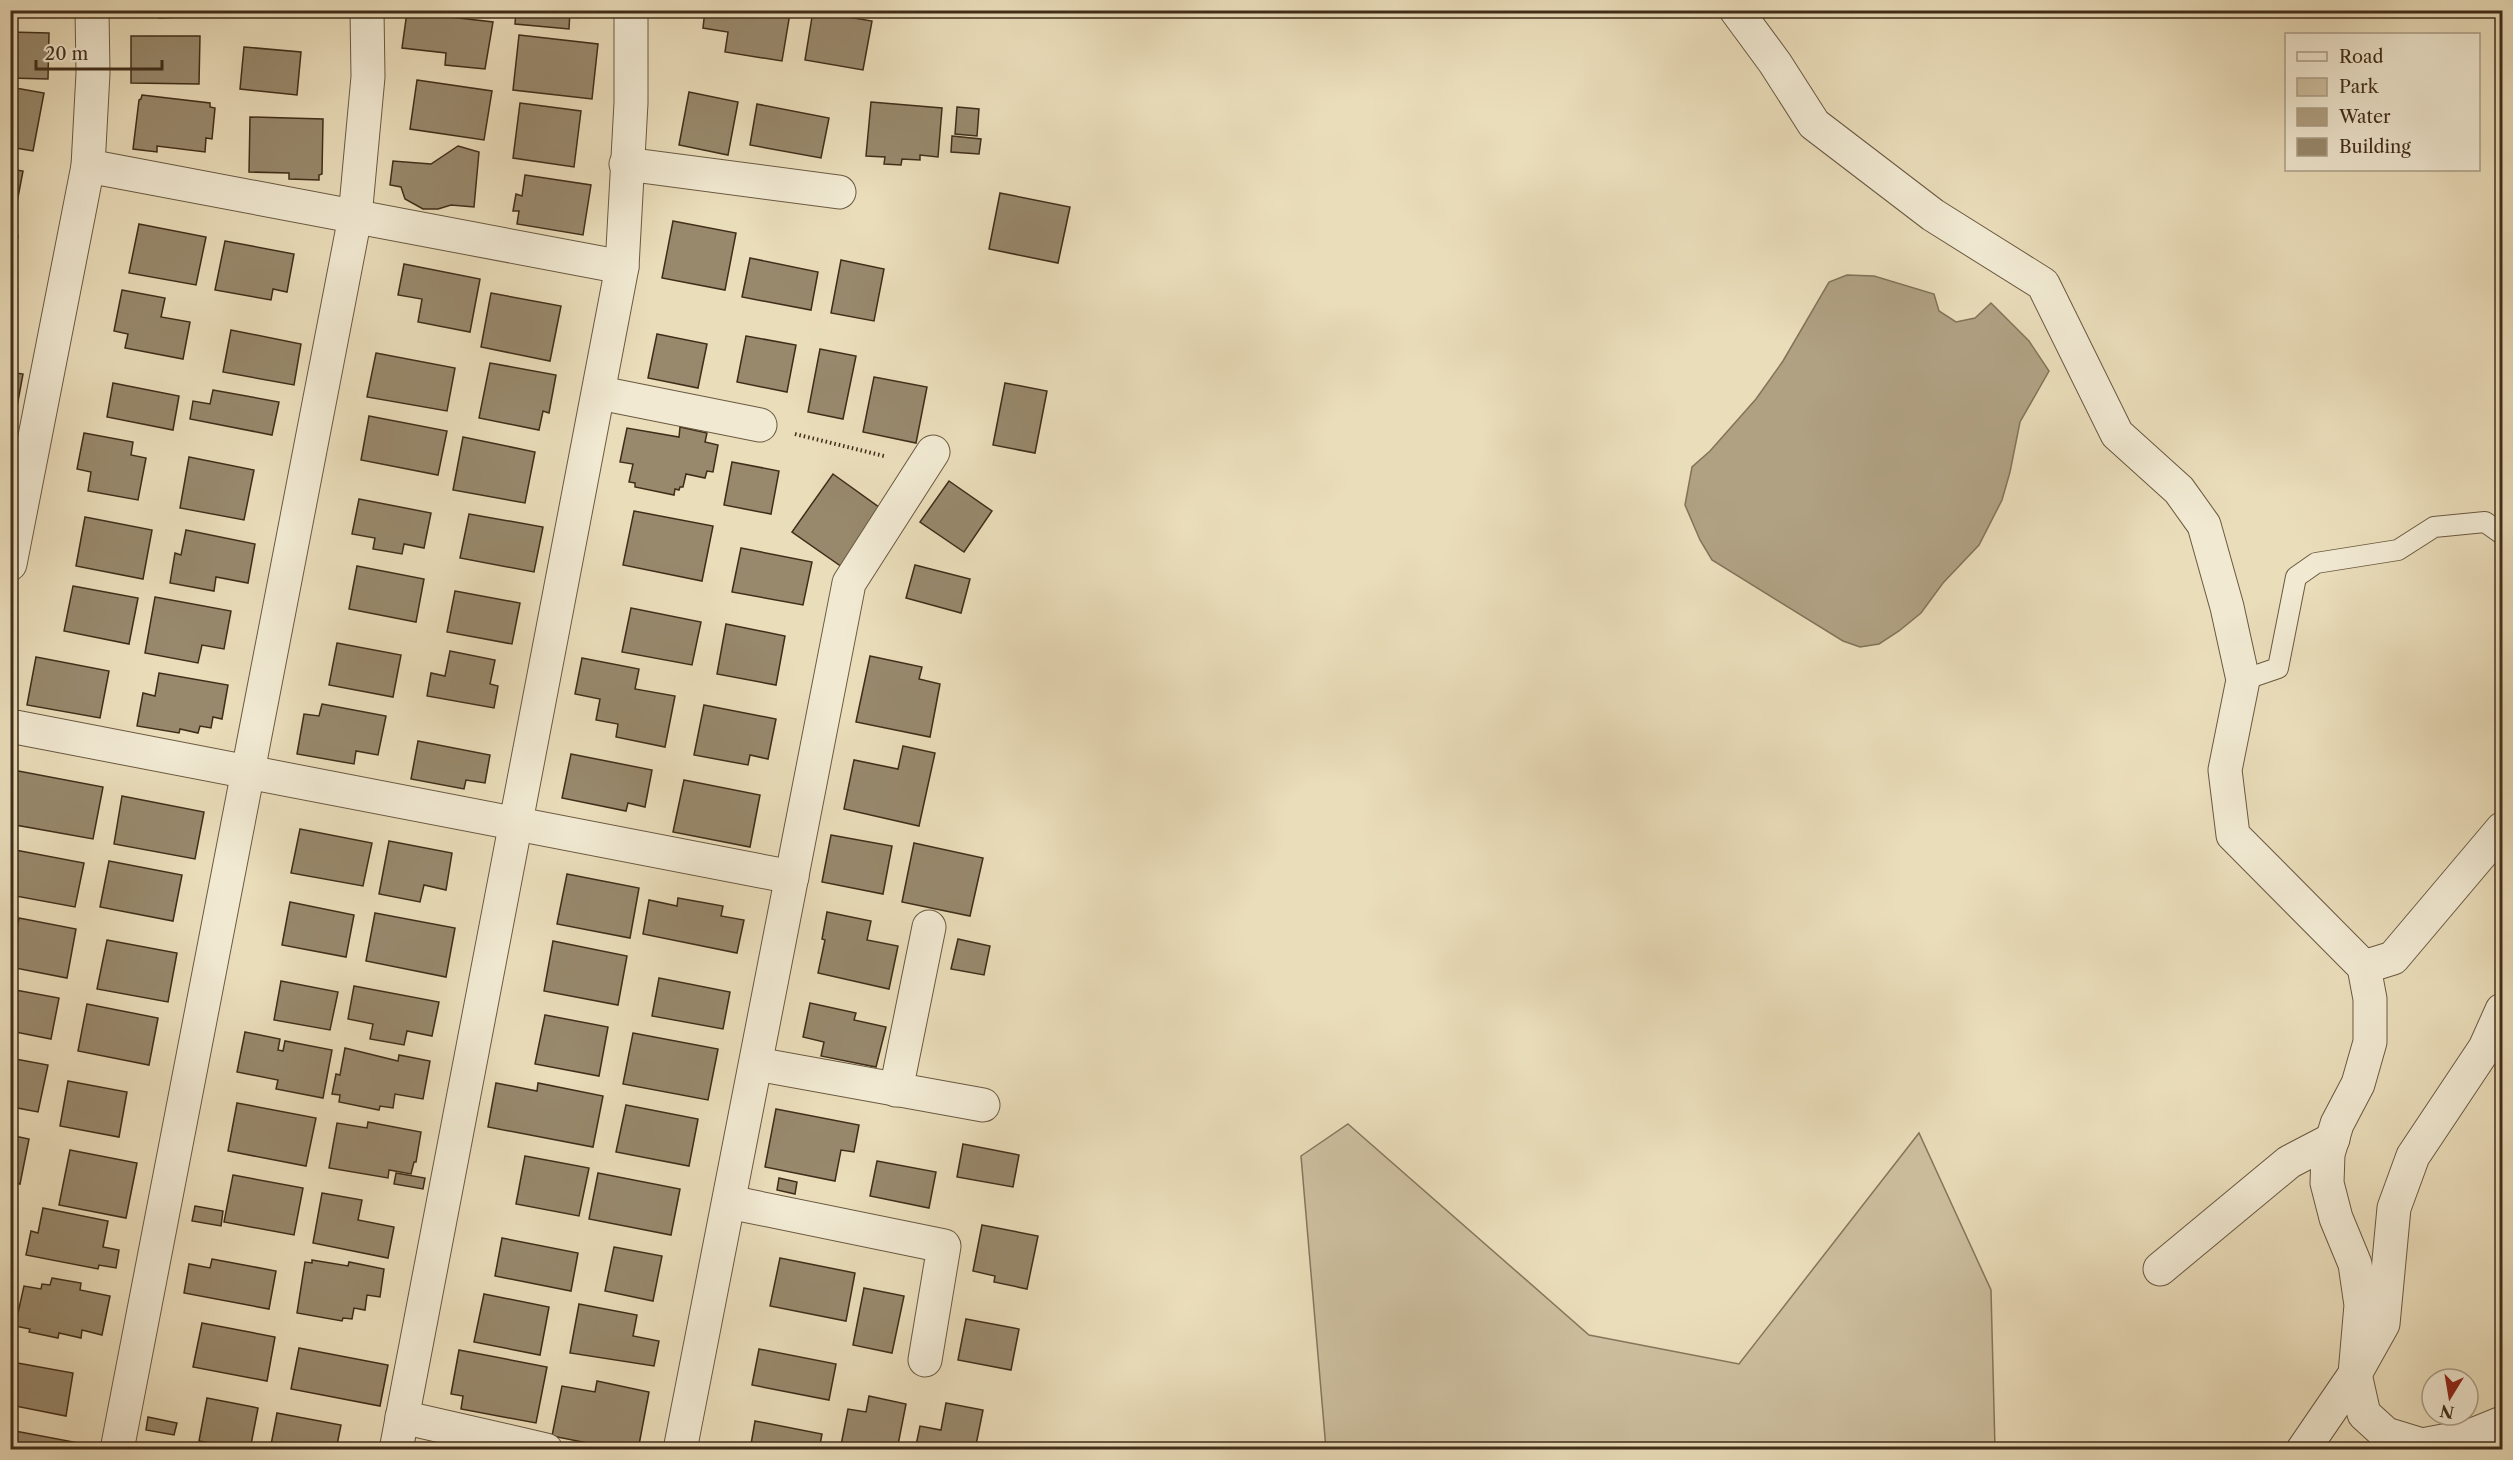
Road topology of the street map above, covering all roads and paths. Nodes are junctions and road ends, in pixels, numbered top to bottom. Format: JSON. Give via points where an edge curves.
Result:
{"nodes":[{"id":1,"x":92,"y":10,"type":"edge"},
{"id":2,"x":368,"y":10,"type":"edge"},
{"id":3,"x":631,"y":10,"type":"edge"},
{"id":4,"x":1736,"y":10,"type":"edge"},
{"id":5,"x":626,"y":164,"type":"junction"},
{"id":6,"x":87,"y":166,"type":"junction"},
{"id":7,"x":839,"y":192,"type":"dead end"},
{"id":8,"x":355,"y":217,"type":"junction"},
{"id":9,"x":622,"y":267,"type":"junction"},
{"id":10,"x":600,"y":393,"type":"junction"},
{"id":11,"x":760,"y":425,"type":"joint"},
{"id":12,"x":926,"y":462,"type":"joint"},
{"id":13,"x":2502,"y":534,"type":"edge"},
{"id":14,"x":10,"y":564,"type":"edge"},
{"id":15,"x":2243,"y":680,"type":"junction"},
{"id":16,"x":10,"y":726,"type":"edge"},
{"id":17,"x":248,"y":772,"type":"junction"},
{"id":18,"x":517,"y":823,"type":"junction"},
{"id":19,"x":2502,"y":829,"type":"edge"},
{"id":20,"x":792,"y":877,"type":"junction"},
{"id":21,"x":929,"y":927,"type":"dead end"},
{"id":22,"x":2364,"y":968,"type":"junction"},
{"id":23,"x":2502,"y":1010,"type":"edge"},
{"id":24,"x":756,"y":1064,"type":"junction"},
{"id":25,"x":896,"y":1090,"type":"junction"},
{"id":26,"x":983,"y":1105,"type":"dead end"},
{"id":27,"x":2333,"y":1139,"type":"junction"},
{"id":28,"x":729,"y":1202,"type":"junction"},
{"id":29,"x":2160,"y":1269,"type":"dead end"},
{"id":30,"x":925,"y":1360,"type":"dead end"},
{"id":31,"x":2355,"y":1374,"type":"junction"},
{"id":32,"x":402,"y":1417,"type":"junction"},
{"id":33,"x":2502,"y":1423,"type":"edge"},
{"id":34,"x":117,"y":1449,"type":"edge"},
{"id":35,"x":396,"y":1449,"type":"edge"},
{"id":36,"x":546,"y":1449,"type":"edge"},
{"id":37,"x":680,"y":1449,"type":"edge"},
{"id":38,"x":2303,"y":1449,"type":"edge"}],
"edges":[{"from":1,"to":6,"type":"street","via":[[93,73]]},
{"from":2,"to":8,"type":"street","via":[[369,77]]},
{"from":3,"to":5,"type":"street","via":[[631,103]]},
{"from":4,"to":15,"type":"street","via":[[1814,124],[1933,215],[2043,284],[2117,434],[2179,490],[2204,525]]},
{"from":5,"to":7,"type":"street"},
{"from":5,"to":9,"type":"street"},
{"from":6,"to":8,"type":"street"},
{"from":6,"to":14,"type":"street"},
{"from":8,"to":9,"type":"street"},
{"from":8,"to":17,"type":"street"},
{"from":9,"to":10,"type":"street"},
{"from":10,"to":11,"type":"street"},
{"from":10,"to":18,"type":"street"},
{"from":11,"to":12,"type":"path"},
{"from":12,"to":20,"type":"street","via":[[849,583]]},
{"from":13,"to":15,"type":"lane","via":[[2484,522],[2434,527],[2398,550],[2316,563],[2296,577],[2278,668]]},
{"from":15,"to":22,"type":"street","via":[[2225,770],[2233,835]]},
{"from":16,"to":17,"type":"street"},
{"from":17,"to":18,"type":"street"},
{"from":17,"to":34,"type":"street"},
{"from":18,"to":20,"type":"street"},
{"from":18,"to":32,"type":"street"},
{"from":19,"to":22,"type":"street","via":[[2393,958]]},
{"from":20,"to":24,"type":"street"},
{"from":21,"to":25,"type":"street"},
{"from":22,"to":27,"type":"street","via":[[2370,999],[2370,1042],[2358,1084]]},
{"from":23,"to":31,"type":"street","via":[[2485,1048],[2413,1156],[2394,1208],[2383,1324]]},
{"from":24,"to":25,"type":"street"},
{"from":24,"to":28,"type":"street"},
{"from":25,"to":26,"type":"street"},
{"from":27,"to":29,"type":"street","via":[[2289,1162]]},
{"from":27,"to":31,"type":"street","via":[[2327,1183],[2355,1264],[2361,1305]]},
{"from":28,"to":30,"type":"street","via":[[944,1246]]},
{"from":28,"to":37,"type":"street"},
{"from":31,"to":33,"type":"street","via":[[2364,1414],[2386,1434],[2422,1445],[2470,1436]]},
{"from":31,"to":38,"type":"street"},
{"from":32,"to":35,"type":"street"},
{"from":32,"to":36,"type":"street"}]}
